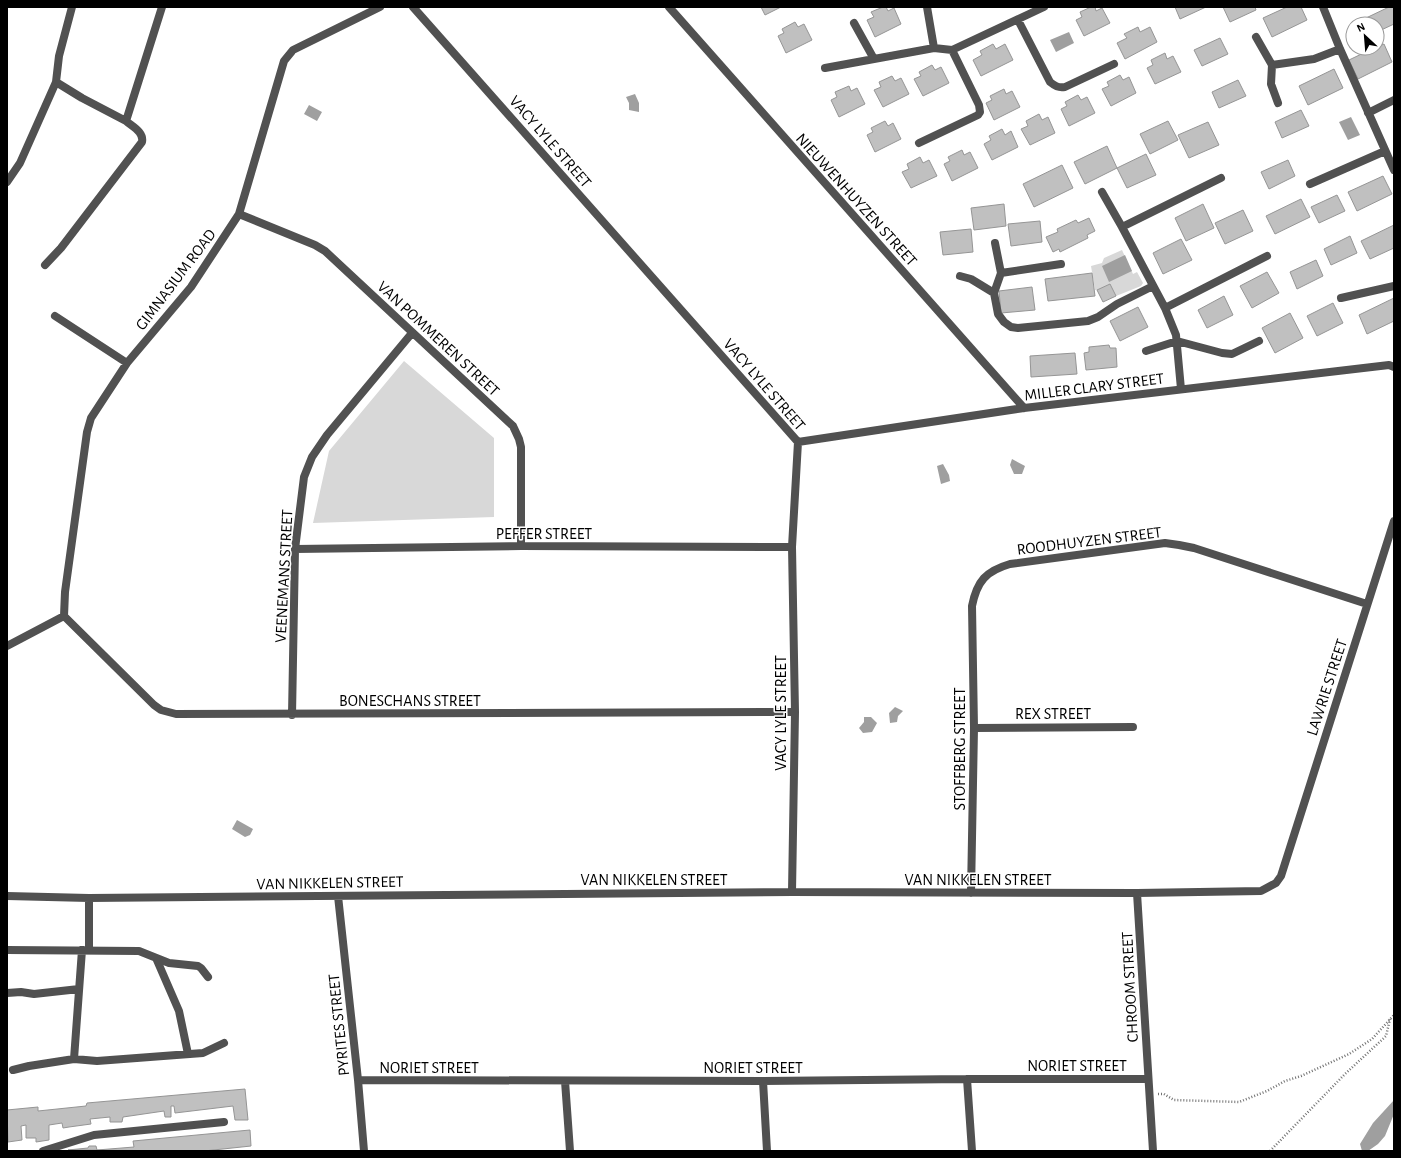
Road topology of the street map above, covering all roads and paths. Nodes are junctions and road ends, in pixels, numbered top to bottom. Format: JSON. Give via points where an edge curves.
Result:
{"nodes":[{"id":1,"x":72,"y":7,"type":"edge"},
{"id":2,"x":162,"y":7,"type":"edge"},
{"id":3,"x":380,"y":7,"type":"edge"},
{"id":4,"x":413,"y":7,"type":"edge"},
{"id":5,"x":669,"y":7,"type":"edge"},
{"id":6,"x":927,"y":7,"type":"edge"},
{"id":7,"x":1042,"y":7,"type":"edge"},
{"id":8,"x":1323,"y":7,"type":"edge"},
{"id":9,"x":1018,"y":20,"type":"junction"},
{"id":10,"x":854,"y":23,"type":"dead end"},
{"id":11,"x":1256,"y":37,"type":"dead end"},
{"id":12,"x":934,"y":48,"type":"junction"},
{"id":13,"x":1340,"y":49,"type":"junction"},
{"id":14,"x":952,"y":50,"type":"junction"},
{"id":15,"x":874,"y":59,"type":"junction"},
{"id":16,"x":1114,"y":64,"type":"dead end"},
{"id":17,"x":1272,"y":65,"type":"junction"},
{"id":18,"x":825,"y":68,"type":"dead end"},
{"id":19,"x":56,"y":82,"type":"junction"},
{"id":20,"x":1394,"y":100,"type":"edge"},
{"id":21,"x":1278,"y":103,"type":"dead end"},
{"id":22,"x":1368,"y":113,"type":"junction"},
{"id":23,"x":126,"y":121,"type":"junction"},
{"id":24,"x":919,"y":143,"type":"dead end"},
{"id":25,"x":1385,"y":151,"type":"junction"},
{"id":26,"x":1394,"y":170,"type":"edge"},
{"id":27,"x":1221,"y":178,"type":"dead end"},
{"id":28,"x":7,"y":182,"type":"edge"},
{"id":29,"x":1310,"y":184,"type":"dead end"},
{"id":30,"x":1102,"y":192,"type":"dead end"},
{"id":31,"x":239,"y":214,"type":"junction"},
{"id":32,"x":1122,"y":227,"type":"junction"},
{"id":33,"x":995,"y":243,"type":"dead end"},
{"id":34,"x":1267,"y":256,"type":"dead end"},
{"id":35,"x":1060,"y":264,"type":"dead end"},
{"id":36,"x":45,"y":265,"type":"dead end"},
{"id":37,"x":1000,"y":273,"type":"junction"},
{"id":38,"x":960,"y":276,"type":"dead end"},
{"id":39,"x":1153,"y":286,"type":"junction"},
{"id":40,"x":1394,"y":286,"type":"edge"},
{"id":41,"x":994,"y":293,"type":"junction"},
{"id":42,"x":1341,"y":298,"type":"dead end"},
{"id":43,"x":1166,"y":308,"type":"junction"},
{"id":44,"x":55,"y":316,"type":"dead end"},
{"id":45,"x":412,"y":333,"type":"junction"},
{"id":46,"x":1177,"y":341,"type":"junction"},
{"id":47,"x":1259,"y":341,"type":"dead end"},
{"id":48,"x":1146,"y":351,"type":"dead end"},
{"id":49,"x":127,"y":363,"type":"junction"},
{"id":50,"x":1394,"y":367,"type":"edge"},
{"id":51,"x":1182,"y":390,"type":"junction"},
{"id":52,"x":1024,"y":408,"type":"junction"},
{"id":53,"x":798,"y":442,"type":"junction"},
{"id":54,"x":1394,"y":521,"type":"edge"},
{"id":55,"x":521,"y":546,"type":"junction"},
{"id":56,"x":792,"y":547,"type":"junction"},
{"id":57,"x":295,"y":549,"type":"junction"},
{"id":58,"x":1368,"y":604,"type":"junction"},
{"id":59,"x":972,"y":606,"type":"joint"},
{"id":60,"x":64,"y":616,"type":"junction"},
{"id":61,"x":7,"y":646,"type":"edge"},
{"id":62,"x":794,"y":712,"type":"junction"},
{"id":63,"x":292,"y":715,"type":"junction"},
{"id":64,"x":1133,"y":727,"type":"dead end"},
{"id":65,"x":974,"y":728,"type":"junction"},
{"id":66,"x":1285,"y":862,"type":"joint"},
{"id":67,"x":792,"y":892,"type":"junction"},
{"id":68,"x":971,"y":893,"type":"junction"},
{"id":69,"x":1138,"y":893,"type":"junction"},
{"id":70,"x":7,"y":896,"type":"edge"},
{"id":71,"x":338,"y":896,"type":"junction"},
{"id":72,"x":89,"y":898,"type":"junction"},
{"id":73,"x":7,"y":950,"type":"edge"},
{"id":74,"x":85,"y":950,"type":"junction"},
{"id":75,"x":156,"y":958,"type":"junction"},
{"id":76,"x":208,"y":977,"type":"dead end"},
{"id":77,"x":79,"y":989,"type":"junction"},
{"id":78,"x":7,"y":993,"type":"edge"},
{"id":79,"x":1394,"y":1015,"type":"edge"},
{"id":80,"x":1390,"y":1018,"type":"junction"},
{"id":81,"x":224,"y":1043,"type":"dead end"},
{"id":82,"x":188,"y":1054,"type":"junction"},
{"id":83,"x":74,"y":1059,"type":"junction"},
{"id":84,"x":13,"y":1070,"type":"dead end"},
{"id":85,"x":967,"y":1079,"type":"junction"},
{"id":86,"x":1148,"y":1079,"type":"junction"},
{"id":87,"x":358,"y":1080,"type":"junction"},
{"id":88,"x":565,"y":1081,"type":"junction"},
{"id":89,"x":763,"y":1082,"type":"junction"},
{"id":90,"x":1149,"y":1095,"type":"junction"},
{"id":91,"x":224,"y":1122,"type":"dead end"},
{"id":92,"x":43,"y":1151,"type":"edge"},
{"id":93,"x":364,"y":1151,"type":"edge"},
{"id":94,"x":570,"y":1151,"type":"edge"},
{"id":95,"x":768,"y":1151,"type":"edge"},
{"id":96,"x":972,"y":1151,"type":"edge"},
{"id":97,"x":1153,"y":1151,"type":"edge"},
{"id":98,"x":1270,"y":1151,"type":"edge"}],
"edges":[{"from":1,"to":19,"type":"street","via":[[59,56]]},
{"from":2,"to":23,"type":"street"},
{"from":3,"to":31,"type":"street","name":"GIMNASIUM ROAD","via":[[293,50],[284,61]]},
{"from":4,"to":53,"type":"street","name":"VACY LYLE STREET"},
{"from":5,"to":52,"type":"street","name":"NIEUWENHUYZEN STREET"},
{"from":6,"to":12,"type":"street"},
{"from":7,"to":9,"type":"street"},
{"from":8,"to":13,"type":"street"},
{"from":9,"to":14,"type":"street"},
{"from":9,"to":16,"type":"street","via":[[1054,86],[1065,87]]},
{"from":10,"to":15,"type":"street"},
{"from":11,"to":17,"type":"street"},
{"from":12,"to":14,"type":"street"},
{"from":12,"to":15,"type":"street"},
{"from":13,"to":17,"type":"street","via":[[1314,58]]},
{"from":13,"to":22,"type":"street"},
{"from":14,"to":24,"type":"street","via":[[980,112]]},
{"from":15,"to":18,"type":"street"},
{"from":17,"to":21,"type":"street","via":[[1271,84]]},
{"from":19,"to":23,"type":"street"},
{"from":19,"to":28,"type":"street","via":[[20,164]]},
{"from":20,"to":22,"type":"street"},
{"from":22,"to":25,"type":"street"},
{"from":23,"to":36,"type":"street","via":[[141,133],[142,142]]},
{"from":25,"to":26,"type":"street"},
{"from":25,"to":29,"type":"street"},
{"from":27,"to":32,"type":"street"},
{"from":30,"to":32,"type":"street"},
{"from":31,"to":45,"type":"street","name":"VAN POMMEREN STREET","via":[[325,251]]},
{"from":31,"to":49,"type":"street","name":"GIMNASIUM ROAD","via":[[191,287]]},
{"from":32,"to":39,"type":"street"},
{"from":33,"to":37,"type":"street"},
{"from":34,"to":43,"type":"street"},
{"from":35,"to":37,"type":"street"},
{"from":37,"to":41,"type":"street"},
{"from":38,"to":41,"type":"street","via":[[971,279]]},
{"from":39,"to":41,"type":"street","via":[[1088,321],[1018,328],[1004,322],[998,314]]},
{"from":39,"to":43,"type":"street"},
{"from":40,"to":42,"type":"street"},
{"from":43,"to":46,"type":"street"},
{"from":44,"to":49,"type":"street"},
{"from":45,"to":55,"type":"street","name":"VAN POMMEREN STREET","via":[[513,426],[521,448]]},
{"from":45,"to":57,"type":"street","name":"VEENEMANS STREET","via":[[312,457],[304,477]]},
{"from":46,"to":47,"type":"street","via":[[1222,354],[1232,354]]},
{"from":46,"to":48,"type":"street"},
{"from":46,"to":51,"type":"street"},
{"from":49,"to":60,"type":"street","name":"GIMNASIUM ROAD","via":[[89,425],[65,592]]},
{"from":50,"to":51,"type":"street","name":"MILLER CLARY STREET","via":[[1389,365]]},
{"from":51,"to":52,"type":"street","name":"MILLER CLARY STREET"},
{"from":52,"to":53,"type":"street","name":"MILLER CLARY STREET"},
{"from":53,"to":56,"type":"street","name":"VACY LYLE STREET"},
{"from":54,"to":58,"type":"street","name":"LAWRIE STREET"},
{"from":55,"to":56,"type":"street","name":"PEFFER STREET"},
{"from":55,"to":57,"type":"street","name":"PEFFER STREET"},
{"from":56,"to":62,"type":"street","name":"VACY LYLE STREET"},
{"from":57,"to":63,"type":"street","name":"VEENEMANS STREET"},
{"from":58,"to":59,"type":"street","name":"ROODHUYZEN STREET","via":[[1194,548],[1165,543],[1010,564],[997,568],[981,581]]},
{"from":58,"to":66,"type":"street","name":"LAWRIE STREET"},
{"from":59,"to":65,"type":"street","name":"STOFFBERG STREET"},
{"from":60,"to":61,"type":"street"},
{"from":60,"to":63,"type":"street","name":"BONESCHANS STREET","via":[[162,710],[176,714]]},
{"from":62,"to":63,"type":"street","name":"BONESCHANS STREET"},
{"from":62,"to":67,"type":"street","name":"VACY LYLE STREET"},
{"from":64,"to":65,"type":"street","name":"REX STREET"},
{"from":65,"to":68,"type":"street","name":"STOFFBERG STREET"},
{"from":66,"to":69,"type":"street","name":"VAN NIKKELEN STREET","via":[[1276,883],[1261,891]]},
{"from":67,"to":68,"type":"street","name":"VAN NIKKELEN STREET"},
{"from":67,"to":71,"type":"street","name":"VAN NIKKELEN STREET"},
{"from":68,"to":69,"type":"street","name":"VAN NIKKELEN STREET"},
{"from":69,"to":86,"type":"street","name":"CHROOM STREET"},
{"from":70,"to":72,"type":"street","name":"VAN NIKKELEN STREET"},
{"from":71,"to":72,"type":"street","name":"VAN NIKKELEN STREET"},
{"from":71,"to":87,"type":"street","name":"PYRITES STREET"},
{"from":72,"to":74,"type":"street"},
{"from":73,"to":74,"type":"street"},
{"from":74,"to":75,"type":"street","via":[[139,951]]},
{"from":74,"to":77,"type":"street"},
{"from":75,"to":76,"type":"street","via":[[170,963],[198,966]]},
{"from":75,"to":82,"type":"street","via":[[180,1015]]},
{"from":77,"to":78,"type":"street","via":[[34,994]]},
{"from":77,"to":83,"type":"street"},
{"from":79,"to":80,"type":"path"},
{"from":80,"to":90,"type":"path","via":[[1372,1039],[1349,1054],[1239,1102],[1174,1100],[1164,1094]]},
{"from":80,"to":98,"type":"path","via":[[1386,1036]]},
{"from":81,"to":82,"type":"street","via":[[203,1053]]},
{"from":82,"to":83,"type":"street","via":[[97,1061]]},
{"from":83,"to":84,"type":"street"},
{"from":85,"to":86,"type":"street","name":"NORIET STREET"},
{"from":85,"to":89,"type":"street","name":"NORIET STREET"},
{"from":85,"to":96,"type":"street"},
{"from":86,"to":90,"type":"street","name":"CHROOM STREET"},
{"from":87,"to":88,"type":"street","name":"NORIET STREET"},
{"from":87,"to":93,"type":"street","name":"PYRITES STREET"},
{"from":88,"to":89,"type":"street","name":"NORIET STREET"},
{"from":88,"to":94,"type":"street"},
{"from":89,"to":95,"type":"street"},
{"from":90,"to":97,"type":"street","name":"CHROOM STREET"},
{"from":91,"to":92,"type":"street","via":[[94,1135]]}]}
